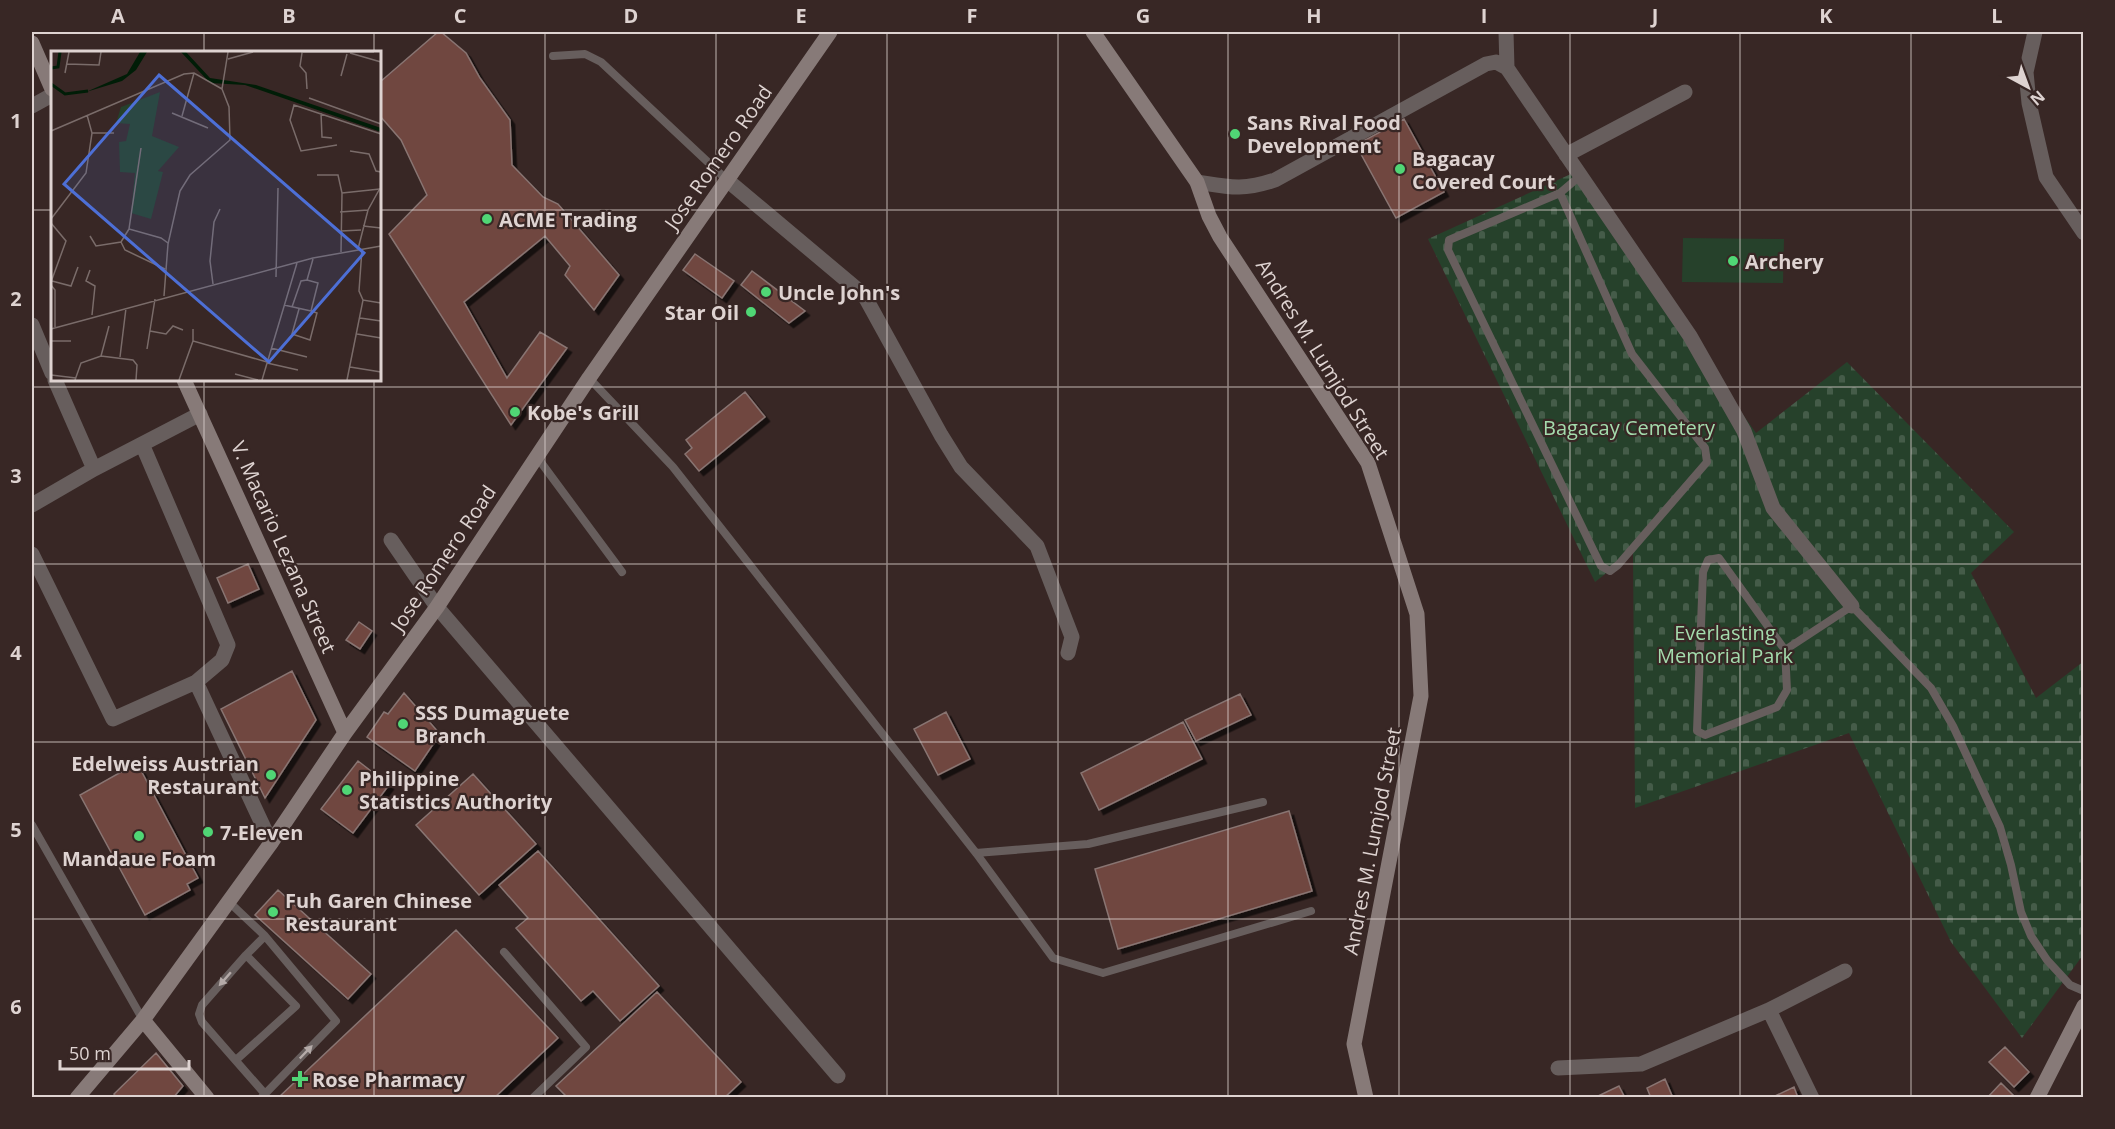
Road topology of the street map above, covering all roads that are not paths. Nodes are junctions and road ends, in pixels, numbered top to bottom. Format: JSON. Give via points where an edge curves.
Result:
{"nodes":[{"id":1,"x":830,"y":32,"type":"edge"},
{"id":2,"x":1093,"y":32,"type":"edge"},
{"id":3,"x":1506,"y":32,"type":"edge"},
{"id":4,"x":2034,"y":32,"type":"edge"},
{"id":5,"x":32,"y":43,"type":"edge"},
{"id":6,"x":553,"y":56,"type":"dead end"},
{"id":7,"x":1506,"y":68,"type":"junction"},
{"id":8,"x":51,"y":87,"type":"edge"},
{"id":9,"x":1685,"y":92,"type":"dead end"},
{"id":10,"x":51,"y":96,"type":"edge"},
{"id":11,"x":32,"y":106,"type":"edge"},
{"id":12,"x":1566,"y":155,"type":"junction"},
{"id":13,"x":1580,"y":176,"type":"junction"},
{"id":14,"x":727,"y":180,"type":"junction"},
{"id":15,"x":1197,"y":182,"type":"junction"},
{"id":16,"x":1560,"y":193,"type":"junction"},
{"id":17,"x":2084,"y":233,"type":"edge"},
{"id":18,"x":32,"y":325,"type":"edge"},
{"id":19,"x":51,"y":371,"type":"edge"},
{"id":20,"x":590,"y":378,"type":"junction"},
{"id":21,"x":55,"y":381,"type":"edge"},
{"id":22,"x":184,"y":381,"type":"edge"},
{"id":23,"x":200,"y":414,"type":"junction"},
{"id":24,"x":142,"y":444,"type":"junction"},
{"id":25,"x":537,"y":457,"type":"junction"},
{"id":26,"x":94,"y":469,"type":"junction"},
{"id":27,"x":32,"y":505,"type":"edge"},
{"id":28,"x":391,"y":540,"type":"dead end"},
{"id":29,"x":32,"y":554,"type":"edge"},
{"id":30,"x":622,"y":572,"type":"dead end"},
{"id":31,"x":1852,"y":606,"type":"junction"},
{"id":32,"x":437,"y":607,"type":"junction"},
{"id":33,"x":1785,"y":650,"type":"junction"},
{"id":34,"x":1068,"y":653,"type":"dead end"},
{"id":35,"x":196,"y":682,"type":"junction"},
{"id":36,"x":345,"y":733,"type":"junction"},
{"id":37,"x":1263,"y":801,"type":"dead end"},
{"id":38,"x":32,"y":825,"type":"edge"},
{"id":39,"x":271,"y":843,"type":"junction"},
{"id":40,"x":976,"y":853,"type":"junction"},
{"id":41,"x":229,"y":902,"type":"junction"},
{"id":42,"x":1311,"y":911,"type":"dead end"},
{"id":43,"x":265,"y":936,"type":"junction"},
{"id":44,"x":504,"y":952,"type":"dead end"},
{"id":45,"x":246,"y":955,"type":"junction"},
{"id":46,"x":1845,"y":971,"type":"dead end"},
{"id":47,"x":2084,"y":991,"type":"edge"},
{"id":48,"x":2084,"y":1006,"type":"edge"},
{"id":49,"x":1769,"y":1010,"type":"junction"},
{"id":50,"x":143,"y":1020,"type":"junction"},
{"id":51,"x":236,"y":1060,"type":"junction"},
{"id":52,"x":1558,"y":1068,"type":"dead end"},
{"id":53,"x":838,"y":1076,"type":"dead end"},
{"id":54,"x":263,"y":1096,"type":"edge"},
{"id":55,"x":78,"y":1098,"type":"edge"},
{"id":56,"x":207,"y":1098,"type":"edge"},
{"id":57,"x":533,"y":1098,"type":"edge"},
{"id":58,"x":1366,"y":1098,"type":"edge"},
{"id":59,"x":1812,"y":1098,"type":"edge"},
{"id":60,"x":2037,"y":1098,"type":"edge"}],
"edges":[{"from":1,"to":14,"type":"main road","name":"Jose Romero Road"},
{"from":2,"to":15,"type":"main road","name":"Andres M. Lumjod Street"},
{"from":3,"to":7,"type":"street"},
{"from":4,"to":17,"type":"street","via":[[2026,72],[2046,177]]},
{"from":5,"to":8,"type":"main road"},
{"from":6,"to":14,"type":"lane","via":[[585,54],[601,62]]},
{"from":7,"to":12,"type":"street"},
{"from":7,"to":15,"type":"street","via":[[1496,62],[1486,64],[1275,180],[1240,188]]},
{"from":9,"to":12,"type":"street"},
{"from":10,"to":11,"type":"street"},
{"from":12,"to":13,"type":"street"},
{"from":13,"to":16,"type":"lane"},
{"from":13,"to":31,"type":"street","via":[[1690,336],[1744,431],[1773,508]]},
{"from":14,"to":20,"type":"main road","name":"Jose Romero Road"},
{"from":14,"to":34,"type":"street","via":[[864,295],[961,467],[1037,546],[1072,637]]},
{"from":15,"to":58,"type":"main road","name":"Andres M. Lumjod Street","via":[[1220,237],[1368,463],[1418,614],[1421,696],[1354,1044]]},
{"from":16,"to":16,"type":"lane","via":[[1632,354],[1705,448],[1707,462],[1610,572],[1600,566],[1448,250],[1449,240]]},
{"from":18,"to":19,"type":"street"},
{"from":20,"to":25,"type":"main road","name":"Jose Romero Road"},
{"from":20,"to":40,"type":"lane","via":[[674,467]]},
{"from":21,"to":26,"type":"street"},
{"from":22,"to":23,"type":"main road","name":"V. Macario Lezana Street"},
{"from":23,"to":24,"type":"street"},
{"from":23,"to":36,"type":"main road","name":"V. Macario Lezana Street"},
{"from":24,"to":26,"type":"street"},
{"from":24,"to":35,"type":"street","via":[[228,645],[222,660]]},
{"from":25,"to":30,"type":"lane"},
{"from":25,"to":32,"type":"main road","name":"Jose Romero Road"},
{"from":26,"to":27,"type":"street"},
{"from":28,"to":32,"type":"street"},
{"from":29,"to":35,"type":"street","via":[[113,719]]},
{"from":31,"to":33,"type":"lane"},
{"from":31,"to":47,"type":"lane","via":[[1931,688],[2000,826],[2021,912],[2031,936],[2064,979]]},
{"from":32,"to":36,"type":"main road","name":"Jose Romero Road"},
{"from":32,"to":53,"type":"street"},
{"from":33,"to":33,"type":"lane","via":[[1719,558],[1708,560],[1703,572],[1697,731],[1705,735],[1778,707],[1787,690]]},
{"from":35,"to":39,"type":"street"},
{"from":36,"to":39,"type":"main road","name":"Jose Romero Road"},
{"from":37,"to":40,"type":"lane","via":[[1088,844]]},
{"from":38,"to":50,"type":"lane"},
{"from":39,"to":41,"type":"main road","name":"Jose Romero Road"},
{"from":40,"to":42,"type":"lane","via":[[1053,958],[1103,973]]},
{"from":41,"to":43,"type":"lane"},
{"from":41,"to":50,"type":"main road","name":"Jose Romero Road"},
{"from":43,"to":45,"type":"lane"},
{"from":54,"to":43,"type":"lane","one_way":true,"via":[[336,1021]]},
{"from":44,"to":57,"type":"lane","via":[[586,1047]]},
{"from":45,"to":51,"type":"lane","one_way":true,"via":[[202,1005],[200,1014],[213,1037]]},
{"from":45,"to":51,"type":"lane","via":[[296,1006]]},
{"from":46,"to":49,"type":"street"},
{"from":48,"to":60,"type":"main road"},
{"from":49,"to":52,"type":"street","via":[[1641,1064]]},
{"from":49,"to":59,"type":"street"},
{"from":50,"to":55,"type":"main road","name":"Jose Romero Road"},
{"from":50,"to":56,"type":"main road"},
{"from":51,"to":54,"type":"lane"}]}
